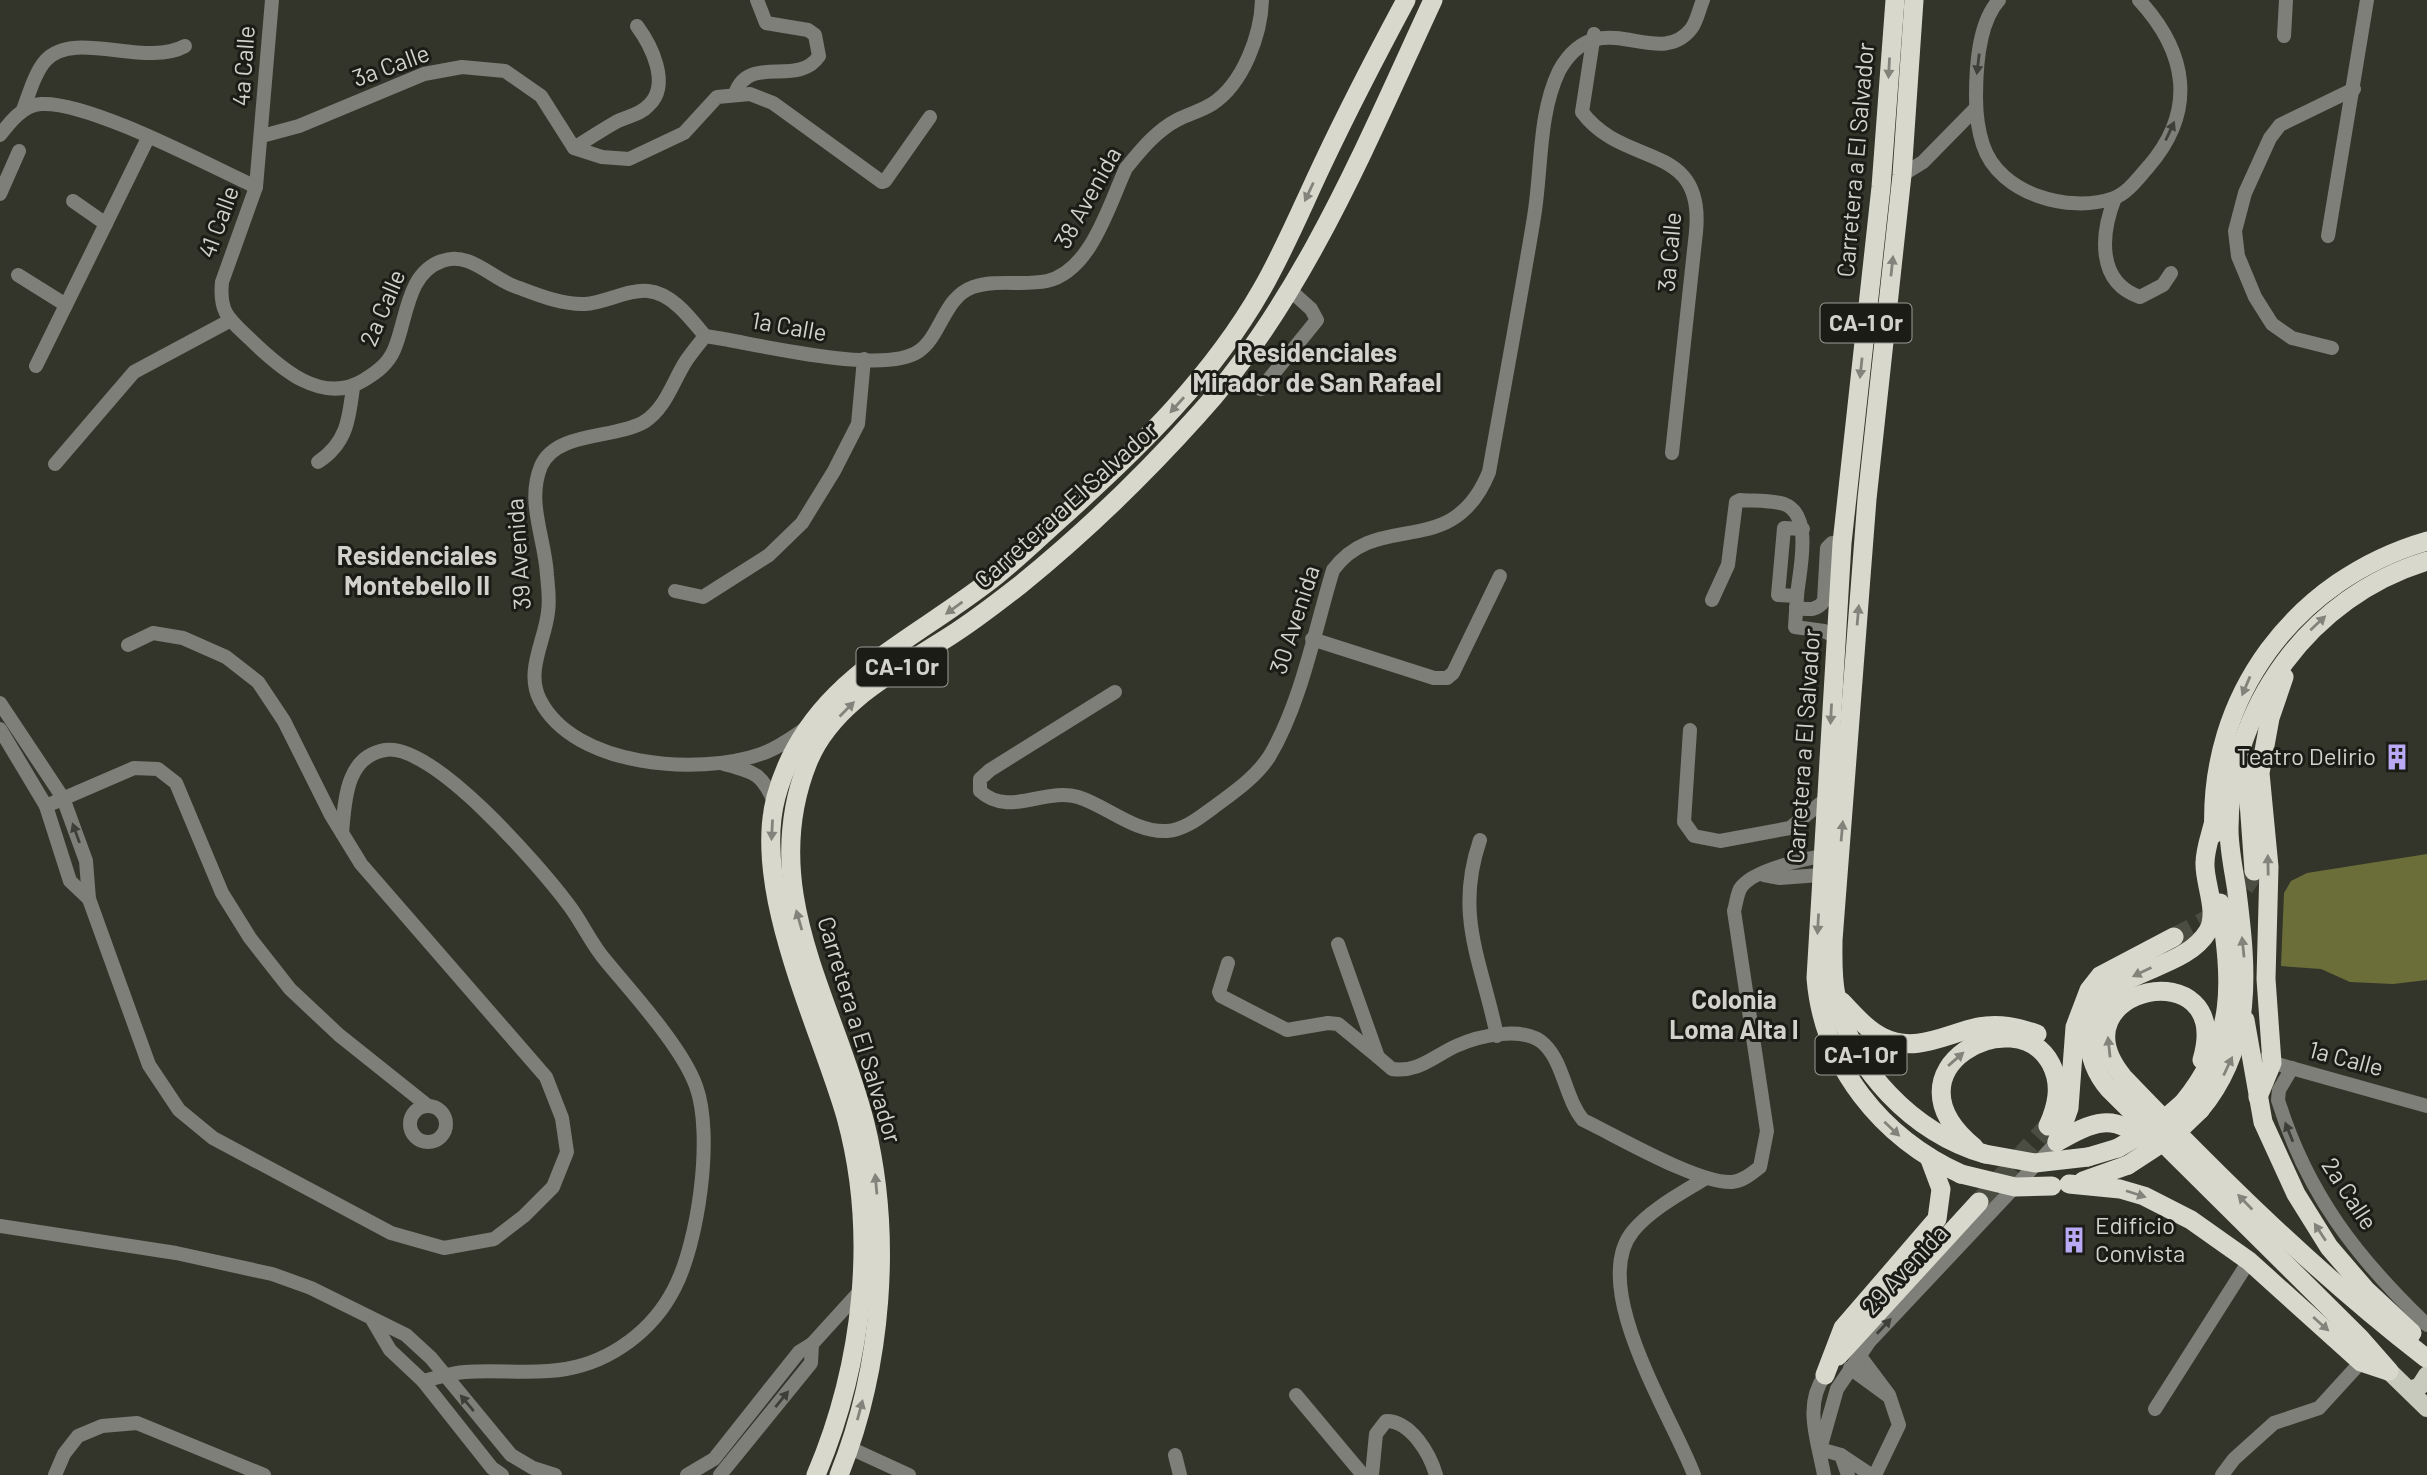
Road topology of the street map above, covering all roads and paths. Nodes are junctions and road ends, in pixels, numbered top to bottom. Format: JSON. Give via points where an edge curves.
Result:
{"nodes":[{"id":1,"x":272,"y":0,"type":"edge"},
{"id":2,"x":757,"y":0,"type":"edge"},
{"id":3,"x":1262,"y":0,"type":"edge"},
{"id":4,"x":1406,"y":0,"type":"edge"},
{"id":5,"x":1433,"y":0,"type":"edge"},
{"id":6,"x":1703,"y":0,"type":"edge"},
{"id":7,"x":1895,"y":0,"type":"edge"},
{"id":8,"x":1914,"y":0,"type":"edge"},
{"id":9,"x":1999,"y":0,"type":"edge"},
{"id":10,"x":2139,"y":0,"type":"edge"},
{"id":11,"x":2286,"y":0,"type":"edge"},
{"id":12,"x":2367,"y":0,"type":"edge"},
{"id":13,"x":636,"y":26,"type":"dead end"},
{"id":14,"x":1594,"y":34,"type":"junction"},
{"id":15,"x":2284,"y":36,"type":"dead end"},
{"id":16,"x":185,"y":47,"type":"dead end"},
{"id":17,"x":1373,"y":62,"type":"junction"},
{"id":18,"x":2354,"y":89,"type":"junction"},
{"id":19,"x":734,"y":94,"type":"junction"},
{"id":20,"x":1976,"y":108,"type":"junction"},
{"id":21,"x":23,"y":110,"type":"junction"},
{"id":22,"x":930,"y":117,"type":"dead end"},
{"id":23,"x":0,"y":135,"type":"edge"},
{"id":24,"x":262,"y":136,"type":"junction"},
{"id":25,"x":148,"y":138,"type":"junction"},
{"id":26,"x":1367,"y":139,"type":"junction"},
{"id":27,"x":574,"y":148,"type":"junction"},
{"id":28,"x":19,"y":151,"type":"dead end"},
{"id":29,"x":1323,"y":163,"type":"junction"},
{"id":30,"x":1902,"y":174,"type":"junction"},
{"id":31,"x":257,"y":187,"type":"junction"},
{"id":32,"x":0,"y":194,"type":"edge"},
{"id":33,"x":2115,"y":198,"type":"junction"},
{"id":34,"x":73,"y":201,"type":"dead end"},
{"id":35,"x":106,"y":224,"type":"junction"},
{"id":36,"x":2328,"y":236,"type":"dead end"},
{"id":37,"x":1310,"y":256,"type":"junction"},
{"id":38,"x":2171,"y":273,"type":"dead end"},
{"id":39,"x":18,"y":275,"type":"dead end"},
{"id":40,"x":1291,"y":291,"type":"junction"},
{"id":41,"x":66,"y":305,"type":"junction"},
{"id":42,"x":231,"y":320,"type":"junction"},
{"id":43,"x":705,"y":336,"type":"junction"},
{"id":44,"x":2332,"y":348,"type":"dead end"},
{"id":45,"x":864,"y":359,"type":"junction"},
{"id":46,"x":36,"y":366,"type":"dead end"},
{"id":47,"x":353,"y":387,"type":"junction"},
{"id":48,"x":1261,"y":389,"type":"dead end"},
{"id":49,"x":1672,"y":453,"type":"dead end"},
{"id":50,"x":318,"y":462,"type":"dead end"},
{"id":51,"x":55,"y":464,"type":"dead end"},
{"id":52,"x":2427,"y":541,"type":"edge"},
{"id":53,"x":2427,"y":561,"type":"edge"},
{"id":54,"x":1500,"y":576,"type":"dead end"},
{"id":55,"x":675,"y":591,"type":"dead end"},
{"id":56,"x":1712,"y":600,"type":"dead end"},
{"id":57,"x":1797,"y":602,"type":"junction"},
{"id":58,"x":1829,"y":606,"type":"junction"},
{"id":59,"x":1836,"y":637,"type":"junction"},
{"id":60,"x":1312,"y":639,"type":"junction"},
{"id":61,"x":128,"y":645,"type":"dead end"},
{"id":62,"x":2296,"y":646,"type":"junction"},
{"id":63,"x":1115,"y":692,"type":"dead end"},
{"id":64,"x":0,"y":704,"type":"edge"},
{"id":65,"x":0,"y":729,"type":"edge"},
{"id":66,"x":803,"y":730,"type":"junction"},
{"id":67,"x":1690,"y":730,"type":"dead end"},
{"id":68,"x":2245,"y":735,"type":"junction"},
{"id":69,"x":720,"y":763,"type":"junction"},
{"id":70,"x":64,"y":799,"type":"junction"},
{"id":71,"x":1826,"y":799,"type":"junction"},
{"id":72,"x":774,"y":802,"type":"junction"},
{"id":73,"x":46,"y":806,"type":"junction"},
{"id":74,"x":2214,"y":821,"type":"junction"},
{"id":75,"x":342,"y":834,"type":"junction"},
{"id":76,"x":1480,"y":840,"type":"dead end"},
{"id":77,"x":1821,"y":865,"type":"junction"},
{"id":78,"x":2254,"y":871,"type":"tunnel mouth"},
{"id":79,"x":89,"y":899,"type":"junction"},
{"id":80,"x":2174,"y":937,"type":"tunnel mouth"},
{"id":81,"x":1338,"y":944,"type":"dead end"},
{"id":82,"x":1228,"y":962,"type":"dead end"},
{"id":83,"x":1836,"y":997,"type":"junction"},
{"id":84,"x":2244,"y":1015,"type":"junction"},
{"id":85,"x":1497,"y":1036,"type":"junction"},
{"id":86,"x":1378,"y":1057,"type":"junction"},
{"id":87,"x":2252,"y":1057,"type":"junction"},
{"id":88,"x":2272,"y":1063,"type":"junction"},
{"id":89,"x":2292,"y":1068,"type":"junction"},
{"id":90,"x":2070,"y":1086,"type":"junction"},
{"id":91,"x":2258,"y":1097,"type":"junction"},
{"id":92,"x":2193,"y":1100,"type":"junction"},
{"id":93,"x":428,"y":1106,"type":"dead end"},
{"id":94,"x":2427,"y":1106,"type":"edge"},
{"id":95,"x":2053,"y":1134,"type":"junction"},
{"id":96,"x":1984,"y":1154,"type":"junction"},
{"id":97,"x":2123,"y":1156,"type":"junction"},
{"id":98,"x":1929,"y":1157,"type":"junction"},
{"id":99,"x":1706,"y":1178,"type":"junction"},
{"id":100,"x":2065,"y":1185,"type":"junction"},
{"id":101,"x":1979,"y":1202,"type":"tunnel mouth"},
{"id":102,"x":2226,"y":1205,"type":"junction"},
{"id":103,"x":0,"y":1226,"type":"edge"},
{"id":104,"x":2249,"y":1261,"type":"junction"},
{"id":105,"x":863,"y":1289,"type":"junction"},
{"id":106,"x":373,"y":1321,"type":"junction"},
{"id":107,"x":2427,"y":1325,"type":"edge"},
{"id":108,"x":1859,"y":1355,"type":"junction"},
{"id":109,"x":2427,"y":1358,"type":"edge"},
{"id":110,"x":2361,"y":1363,"type":"junction"},
{"id":111,"x":1850,"y":1368,"type":"junction"},
{"id":112,"x":849,"y":1371,"type":"junction"},
{"id":113,"x":2389,"y":1371,"type":"junction"},
{"id":114,"x":1825,"y":1375,"type":"junction"},
{"id":115,"x":2427,"y":1375,"type":"edge"},
{"id":116,"x":445,"y":1376,"type":"junction"},
{"id":117,"x":423,"y":1381,"type":"junction"},
{"id":118,"x":2410,"y":1391,"type":"junction"},
{"id":119,"x":1296,"y":1395,"type":"dead end"},
{"id":120,"x":1889,"y":1395,"type":"junction"},
{"id":121,"x":2427,"y":1408,"type":"edge"},
{"id":122,"x":2155,"y":1409,"type":"dead end"},
{"id":123,"x":491,"y":1432,"type":"junction"},
{"id":124,"x":475,"y":1446,"type":"junction"},
{"id":125,"x":735,"y":1446,"type":"junction"},
{"id":126,"x":850,"y":1448,"type":"junction"},
{"id":127,"x":1820,"y":1449,"type":"junction"},
{"id":128,"x":1175,"y":1455,"type":"dead end"},
{"id":129,"x":1841,"y":1455,"type":"junction"},
{"id":130,"x":696,"y":1474,"type":"edge"},
{"id":131,"x":55,"y":1475,"type":"edge"},
{"id":132,"x":264,"y":1475,"type":"edge"},
{"id":133,"x":502,"y":1475,"type":"edge"},
{"id":134,"x":555,"y":1475,"type":"edge"},
{"id":135,"x":720,"y":1475,"type":"edge"},
{"id":136,"x":816,"y":1475,"type":"edge"},
{"id":137,"x":839,"y":1475,"type":"edge"},
{"id":138,"x":909,"y":1475,"type":"edge"},
{"id":139,"x":1180,"y":1475,"type":"edge"},
{"id":140,"x":1363,"y":1475,"type":"edge"},
{"id":141,"x":1372,"y":1475,"type":"edge"},
{"id":142,"x":1436,"y":1475,"type":"edge"},
{"id":143,"x":1693,"y":1475,"type":"edge"},
{"id":144,"x":1824,"y":1475,"type":"edge"},
{"id":145,"x":1848,"y":1475,"type":"edge"},
{"id":146,"x":1873,"y":1475,"type":"edge"},
{"id":147,"x":2222,"y":1475,"type":"edge"}],
"edges":[{"from":1,"to":24,"type":"street","name":"4a Calle"},
{"from":2,"to":19,"type":"street","via":[[766,23],[815,35],[819,56],[804,68],[746,75]]},
{"from":3,"to":45,"type":"street","name":"38 Avenida","via":[[1256,44],[1225,93],[1151,139],[1126,168],[1085,256],[1072,271],[1047,281],[973,287],[954,302],[921,350],[901,360]]},
{"from":4,"to":17,"type":"highway","name":"Carretera a El Salvador","number":"CA-1 Or"},
{"from":5,"to":26,"type":"highway","name":"Carretera a El Salvador","number":"CA-1 Or"},
{"from":6,"to":14,"type":"street","via":[[1693,26],[1674,41]]},
{"from":7,"to":58,"type":"highway","name":"Carretera a El Salvador","number":"CA-1 Or","one_way":true,"via":[[1881,187],[1842,543]]},
{"from":8,"to":30,"type":"highway","name":"Carretera a El Salvador","number":"CA-1 Or"},
{"from":9,"to":20,"type":"street","one_way":true,"via":[[1981,44]]},
{"from":33,"to":10,"type":"street","one_way":true,"via":[[2132,186],[2158,155],[2174,125],[2183,82],[2167,37]]},
{"from":11,"to":15,"type":"street"},
{"from":12,"to":18,"type":"street"},
{"from":13,"to":27,"type":"street","via":[[651,45],[657,72],[652,103]]},
{"from":14,"to":49,"type":"street","name":"3a Calle","via":[[1582,112],[1594,129],[1684,174],[1696,198]]},
{"from":14,"to":60,"type":"street","name":"30 Avenida","via":[[1581,42],[1559,71],[1543,127],[1534,218],[1489,472],[1480,494],[1435,529],[1369,540],[1344,554],[1333,570]]},
{"from":16,"to":21,"type":"street","via":[[151,55],[88,48],[55,53],[44,62]]},
{"from":17,"to":26,"type":"highway","via":[[1375,80],[1350,131],[1356,141]]},
{"from":17,"to":29,"type":"highway","name":"Carretera a El Salvador","number":"CA-1 Or"},
{"from":18,"to":36,"type":"street"},
{"from":18,"to":44,"type":"street","via":[[2280,125],[2245,193],[2235,231],[2238,256],[2272,324],[2292,338]]},
{"from":19,"to":22,"type":"street","via":[[750,94],[773,103],[881,182]]},
{"from":19,"to":27,"type":"street","via":[[717,97],[684,133],[629,159]]},
{"from":20,"to":30,"type":"street","via":[[1923,162]]},
{"from":20,"to":33,"type":"street","via":[[1983,145],[1992,162],[2031,192],[2055,202],[2080,204]]},
{"from":21,"to":23,"type":"street"},
{"from":21,"to":25,"type":"street","via":[[40,103],[73,107]]},
{"from":24,"to":27,"type":"street","name":"3a Calle","via":[[299,126],[424,74],[462,67],[505,71],[541,96]]},
{"from":24,"to":31,"type":"street","name":"41 Calle"},
{"from":25,"to":31,"type":"street"},
{"from":25,"to":35,"type":"street"},
{"from":26,"to":37,"type":"highway","name":"Carretera a El Salvador","number":"CA-1 Or"},
{"from":28,"to":32,"type":"street"},
{"from":29,"to":37,"type":"highway","via":[[1335,163],[1340,173],[1314,232]]},
{"from":29,"to":66,"type":"highway","name":"Carretera a El Salvador","number":"CA-1 Or","one_way":true,"via":[[1263,288],[1227,343],[1158,426],[1002,572],[886,653],[839,691]]},
{"from":83,"to":30,"type":"highway","name":"Carretera a El Salvador","number":"CA-1 Or","one_way":true,"via":[[1833,940],[1866,512]]},
{"from":31,"to":42,"type":"street","name":"41 Calle","via":[[222,282],[222,310]]},
{"from":33,"to":38,"type":"street","via":[[2104,239],[2112,276],[2123,291],[2140,297],[2163,285]]},
{"from":34,"to":35,"type":"street"},
{"from":35,"to":41,"type":"street"},
{"from":37,"to":40,"type":"highway","name":"Carretera a El Salvador","number":"CA-1 Or"},
{"from":39,"to":41,"type":"street"},
{"from":40,"to":48,"type":"street","via":[[1311,309],[1316,324]]},
{"from":126,"to":40,"type":"highway","name":"Carretera a El Salvador","number":"CA-1 Or","one_way":true,"via":[[873,1344],[878,1205],[864,1118],[793,900],[791,819],[810,755],[825,732],[870,688],[1018,586],[1146,468],[1226,383]]},
{"from":41,"to":46,"type":"street"},
{"from":42,"to":47,"type":"street","via":[[266,355],[302,380],[325,389]]},
{"from":42,"to":51,"type":"street","via":[[134,372]]},
{"from":43,"to":45,"type":"street","name":"1a Calle"},
{"from":43,"to":47,"type":"street","name":"2a Calle","via":[[686,313],[648,291],[585,304],[563,301],[498,280],[470,261],[443,260],[424,270],[413,290],[394,352],[381,369]]},
{"from":43,"to":69,"type":"street","name":"39 Avenida","via":[[657,412],[626,430],[561,444],[547,455],[533,497],[547,572],[548,612],[533,676],[540,700],[564,729],[616,756],[655,764]]},
{"from":45,"to":55,"type":"street","via":[[858,424],[802,523],[769,555],[704,597]]},
{"from":47,"to":50,"type":"street","via":[[343,439]]},
{"from":52,"to":74,"type":"highway","number":"CA-1 Or","one_way":true,"via":[[2344,577],[2309,604],[2266,653],[2252,672],[2229,730],[2217,778]]},
{"from":62,"to":53,"type":"highway","number":"CA-1 Or","one_way":true,"via":[[2327,615],[2366,587]]},
{"from":54,"to":60,"type":"street","via":[[1447,678],[1434,678]]},
{"from":56,"to":57,"type":"street","via":[[1728,565],[1736,502],[1785,505],[1796,513],[1803,529]]},
{"from":57,"to":58,"type":"street","via":[[1813,610]]},
{"from":57,"to":59,"type":"street","via":[[1795,628]]},
{"from":58,"to":59,"type":"highway","name":"Carretera a El Salvador","number":"CA-1 Or"},
{"from":59,"to":71,"type":"highway","name":"Carretera a El Salvador","number":"CA-1 Or","one_way":true},
{"from":60,"to":63,"type":"street","name":"30 Avenida","via":[[1286,723],[1268,758],[1246,784],[1188,825],[1167,831],[1145,828],[1074,796],[1000,803],[980,792],[980,779],[990,770]]},
{"from":61,"to":75,"type":"street","via":[[147,634],[163,633],[204,645],[243,668],[273,701]]},
{"from":62,"to":68,"type":"highway","number":"CA-1 Or","via":[[2269,685]]},
{"from":88,"to":62,"type":"highway","one_way":true,"via":[[2266,979],[2269,867],[2260,773],[2270,718]]},
{"from":64,"to":70,"type":"street"},
{"from":65,"to":73,"type":"street"},
{"from":66,"to":69,"type":"street","name":"39 Avenida","via":[[761,754]]},
{"from":66,"to":72,"type":"highway","name":"Carretera a El Salvador","number":"CA-1 Or"},
{"from":67,"to":71,"type":"street","via":[[1684,822],[1694,836],[1720,841],[1790,828]]},
{"from":68,"to":78,"type":"highway"},
{"from":84,"to":68,"type":"highway","number":"CA-1 Or","one_way":true,"via":[[2246,978],[2228,831]]},
{"from":69,"to":72,"type":"street","name":"39 Avenida","via":[[765,780]]},
{"from":70,"to":73,"type":"street"},
{"from":79,"to":70,"type":"street","one_way":true,"via":[[86,861]]},
{"from":70,"to":93,"type":"street","via":[[134,768],[158,769],[176,783],[222,893],[250,938],[290,989]]},
{"from":71,"to":77,"type":"highway","name":"Carretera a El Salvador","number":"CA-1 Or"},
{"from":72,"to":105,"type":"highway","name":"Carretera a El Salvador","number":"CA-1 Or","one_way":true,"via":[[772,871],[780,912],[846,1119],[856,1167],[862,1207]]},
{"from":73,"to":79,"type":"street","via":[[70,881]]},
{"from":74,"to":92,"type":"highway","number":"CA-1 Or","via":[[2229,1000],[2214,1057]]},
{"from":74,"to":102,"type":"highway","one_way":true,"via":[[2204,862],[2211,919],[2207,932],[2182,954],[2127,980],[2105,997],[2091,1025],[2089,1045],[2099,1078]]},
{"from":75,"to":79,"type":"street","via":[[409,923],[545,1077],[562,1118],[567,1152],[553,1187],[494,1239],[444,1248],[391,1233],[213,1138],[179,1110],[149,1065]]},
{"from":75,"to":116,"type":"street","via":[[349,779],[370,756],[386,750],[403,752],[457,785],[518,842],[569,905],[599,952],[676,1049],[689,1069],[702,1106],[704,1162],[686,1257],[674,1289],[646,1328],[610,1354],[565,1370]]},
{"from":76,"to":85,"type":"street","via":[[1469,877],[1467,910]]},
{"from":77,"to":98,"type":"highway","name":"Carretera a El Salvador","number":"CA-1 Or","one_way":true,"via":[[1816,978],[1833,1048],[1858,1093],[1876,1114]]},
{"from":77,"to":99,"type":"street","via":[[1778,865],[1740,888],[1734,911],[1766,1144],[1760,1167],[1747,1177],[1732,1182]]},
{"from":80,"to":90,"type":"highway","via":[[2100,976],[2089,990],[2075,1027]]},
{"from":81,"to":86,"type":"street"},
{"from":82,"to":86,"type":"street","via":[[1221,996],[1287,1030],[1338,1024]]},
{"from":83,"to":90,"type":"highway","via":[[1869,1029],[1896,1042],[1924,1043],[1997,1025],[2038,1034],[2059,1055]]},
{"from":83,"to":96,"type":"highway","name":"Carretera a El Salvador","number":"CA-1 Or","via":[[1854,1044],[1893,1097],[1942,1139]]},
{"from":84,"to":87,"type":"highway"},
{"from":92,"to":84,"type":"highway","number":"CA-1 Or","one_way":true,"via":[[2228,1068]]},
{"from":85,"to":86,"type":"street","via":[[1467,1042],[1418,1068],[1392,1069]]},
{"from":85,"to":99,"type":"street","via":[[1521,1034],[1544,1044],[1573,1108],[1583,1119]]},
{"from":87,"to":88,"type":"street","name":"1a Calle"},
{"from":87,"to":91,"type":"highway"},
{"from":88,"to":89,"type":"street","name":"1a Calle"},
{"from":88,"to":91,"type":"highway"},
{"from":89,"to":94,"type":"street","name":"1a Calle"},
{"from":107,"to":89,"type":"street","name":"2a Calle","one_way":true,"via":[[2344,1234],[2307,1178],[2278,1100]]},
{"from":90,"to":95,"type":"highway","via":[[2067,1120]]},
{"from":109,"to":91,"type":"highway","one_way":true,"via":[[2410,1330],[2366,1290],[2322,1236],[2273,1147]]},
{"from":92,"to":97,"type":"highway","name":"Carretera a El Salvador","number":"CA-1 Or","bridge":true,"via":[[2174,1135]]},
{"from":109,"to":92,"type":"highway","one_way":true,"via":[[2351,1300],[2265,1222],[2113,1065],[2106,1041],[2113,1015],[2128,998],[2147,991],[2174,991],[2196,1007],[2207,1036]]},
{"from":96,"to":95,"type":"highway","one_way":true,"via":[[1951,1125],[1940,1097],[1947,1067],[1976,1044],[2004,1038],[2042,1052],[2054,1071],[2058,1091]]},
{"from":95,"to":102,"type":"highway","via":[[2122,1124],[2178,1175]]},
{"from":108,"to":95,"type":"street","name":"29 Avenida","one_way":true},
{"from":96,"to":97,"type":"highway","name":"Carretera a El Salvador","number":"CA-1 Or","bridge":true,"via":[[2035,1163]]},
{"from":97,"to":100,"type":"highway","name":"Carretera a El Salvador","number":"CA-1 Or","via":[[2087,1181]]},
{"from":98,"to":100,"type":"highway","name":"Carretera a El Salvador","number":"CA-1 Or","bridge":true,"via":[[1961,1174],[2015,1187]]},
{"from":98,"to":114,"type":"highway","via":[[1941,1189],[1937,1219],[1843,1328]]},
{"from":99,"to":143,"type":"street","via":[[1634,1230],[1623,1248],[1619,1273],[1646,1377]]},
{"from":100,"to":104,"type":"highway","one_way":true,"via":[[2120,1189],[2144,1196],[2191,1220]]},
{"from":101,"to":114,"type":"highway","via":[[1860,1329]]},
{"from":102,"to":113,"type":"highway"},
{"from":103,"to":106,"type":"street","via":[[176,1253],[272,1274],[311,1287]]},
{"from":104,"to":110,"type":"highway","one_way":true},
{"from":104,"to":122,"type":"street"},
{"from":105,"to":112,"type":"highway","name":"Carretera a El Salvador","number":"CA-1 Or"},
{"from":105,"to":125,"type":"street","via":[[799,1352]]},
{"from":106,"to":116,"type":"street","via":[[406,1335]]},
{"from":106,"to":117,"type":"street","via":[[390,1350]]},
{"from":108,"to":111,"type":"street","name":"29 Avenida"},
{"from":108,"to":120,"type":"street"},
{"from":110,"to":113,"type":"highway"},
{"from":110,"to":147,"type":"street","via":[[2319,1408],[2274,1423]]},
{"from":111,"to":120,"type":"street"},
{"from":111,"to":127,"type":"street","name":"29 Avenida","via":[[1830,1407]]},
{"from":112,"to":126,"type":"highway","via":[[838,1433]]},
{"from":112,"to":136,"type":"highway","name":"Carretera a El Salvador","number":"CA-1 Or"},
{"from":113,"to":118,"type":"main road"},
{"from":114,"to":127,"type":"street","name":"29 Avenida","via":[[1813,1406]]},
{"from":115,"to":118,"type":"main road"},
{"from":116,"to":117,"type":"street"},
{"from":123,"to":116,"type":"street","one_way":true},
{"from":117,"to":124,"type":"street"},
{"from":118,"to":121,"type":"main road"},
{"from":119,"to":140,"type":"street"},
{"from":120,"to":146,"type":"street","via":[[1899,1425]]},
{"from":123,"to":124,"type":"street"},
{"from":123,"to":134,"type":"street","via":[[511,1455]]},
{"from":124,"to":133,"type":"street"},
{"from":125,"to":130,"type":"street"},
{"from":125,"to":135,"type":"street"},
{"from":126,"to":137,"type":"highway","name":"Carretera a El Salvador","number":"CA-1 Or"},
{"from":126,"to":138,"type":"street"},
{"from":127,"to":129,"type":"street"},
{"from":127,"to":144,"type":"street","name":"29 Avenida"},
{"from":128,"to":139,"type":"street"},
{"from":129,"to":145,"type":"street"},
{"from":129,"to":146,"type":"street"},
{"from":131,"to":132,"type":"street","via":[[78,1436],[102,1426],[137,1423]]},
{"from":141,"to":142,"type":"street","via":[[1376,1434],[1386,1421],[1396,1421],[1432,1460]]}]}
